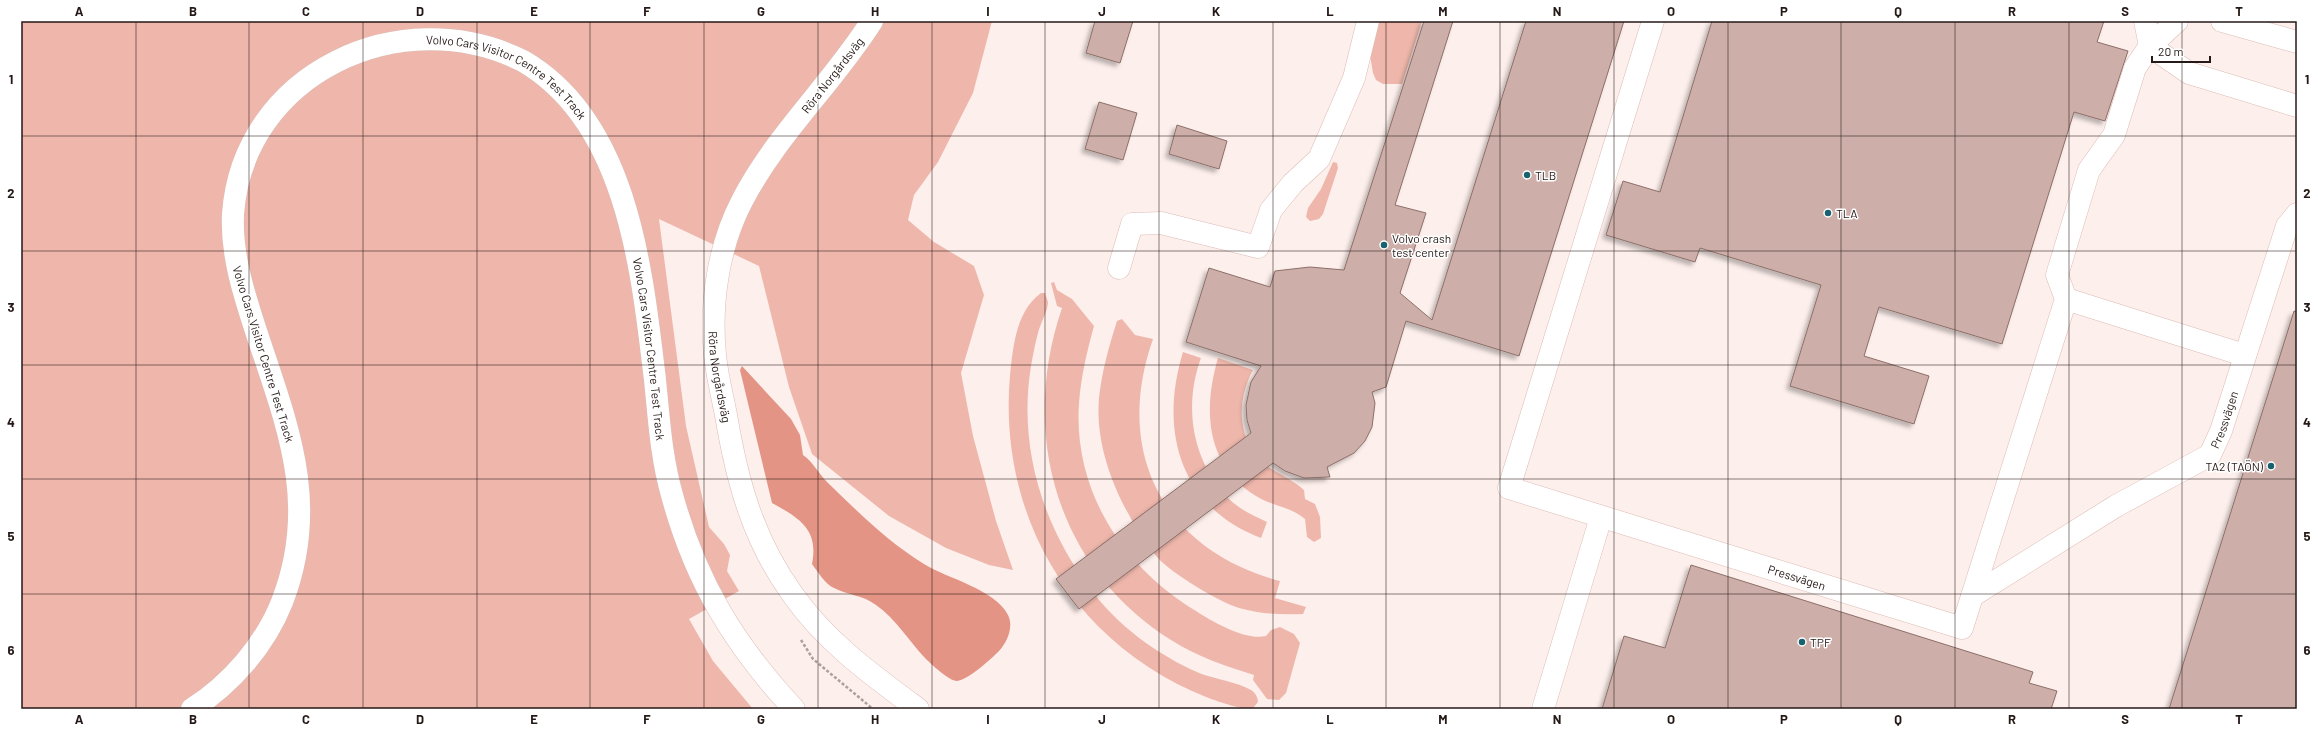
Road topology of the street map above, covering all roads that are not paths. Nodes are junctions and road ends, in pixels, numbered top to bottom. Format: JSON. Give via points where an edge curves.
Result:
{"nodes":[{"id":1,"x":872,"y":21,"type":"edge"},
{"id":2,"x":1368,"y":21,"type":"edge"},
{"id":3,"x":1653,"y":21,"type":"edge"},
{"id":4,"x":2144,"y":21,"type":"edge"},
{"id":5,"x":2177,"y":21,"type":"edge"},
{"id":6,"x":2222,"y":21,"type":"edge"},
{"id":7,"x":2297,"y":42,"type":"edge"},
{"id":8,"x":2150,"y":46,"type":"junction"},
{"id":9,"x":2297,"y":106,"type":"edge"},
{"id":10,"x":2297,"y":214,"type":"edge"},
{"id":11,"x":1119,"y":268,"type":"dead end"},
{"id":12,"x":2066,"y":299,"type":"junction"},
{"id":13,"x":2244,"y":355,"type":"junction"},
{"id":14,"x":1601,"y":517,"type":"junction"},
{"id":15,"x":1972,"y":596,"type":"junction"},
{"id":16,"x":192,"y":709,"type":"edge"},
{"id":17,"x":794,"y":709,"type":"edge"},
{"id":18,"x":918,"y":709,"type":"edge"},
{"id":19,"x":1543,"y":709,"type":"edge"}],
"edges":[{"from":1,"to":18,"type":"street","name":"Röra Norgårdsväg","via":[[858,43],[764,163],[741,202],[720,264],[715,311],[715,354],[738,477],[766,553],[794,596],[828,636],[854,661]]},
{"from":2,"to":11,"type":"street","via":[[1354,78],[1320,159],[1292,183],[1271,210],[1258,247],[1161,223],[1132,224]]},
{"from":3,"to":14,"type":"street","name":"Pressvägen","via":[[1509,488]]},
{"from":4,"to":8,"type":"street"},
{"from":5,"to":8,"type":"street"},
{"from":6,"to":7,"type":"street"},
{"from":8,"to":9,"type":"street","via":[[2189,73]]},
{"from":8,"to":12,"type":"street","via":[[2135,68],[2114,135],[2089,170],[2057,275]]},
{"from":10,"to":13,"type":"street","name":"Pressvägen","via":[[2287,226]]},
{"from":12,"to":13,"type":"street"},
{"from":12,"to":15,"type":"street","name":"Pressvägen"},
{"from":13,"to":15,"type":"street","name":"Pressvägen","via":[[2210,455],[2116,506]]},
{"from":14,"to":15,"type":"street","name":"Pressvägen","via":[[1962,628]]},
{"from":14,"to":19,"type":"street"},
{"from":16,"to":17,"type":"street","name":"Volvo Cars Visitor Centre Test Track","via":[[230,678],[272,624],[292,570],[300,527],[300,491],[294,455],[246,298],[234,249],[233,217],[242,169],[268,117],[287,94],[310,73],[340,55],[369,43],[424,34],[473,41],[501,50],[523,61],[563,91],[582,113],[600,142],[627,214],[644,298],[664,462],[686,542],[698,571],[739,644],[769,683]]}]}
